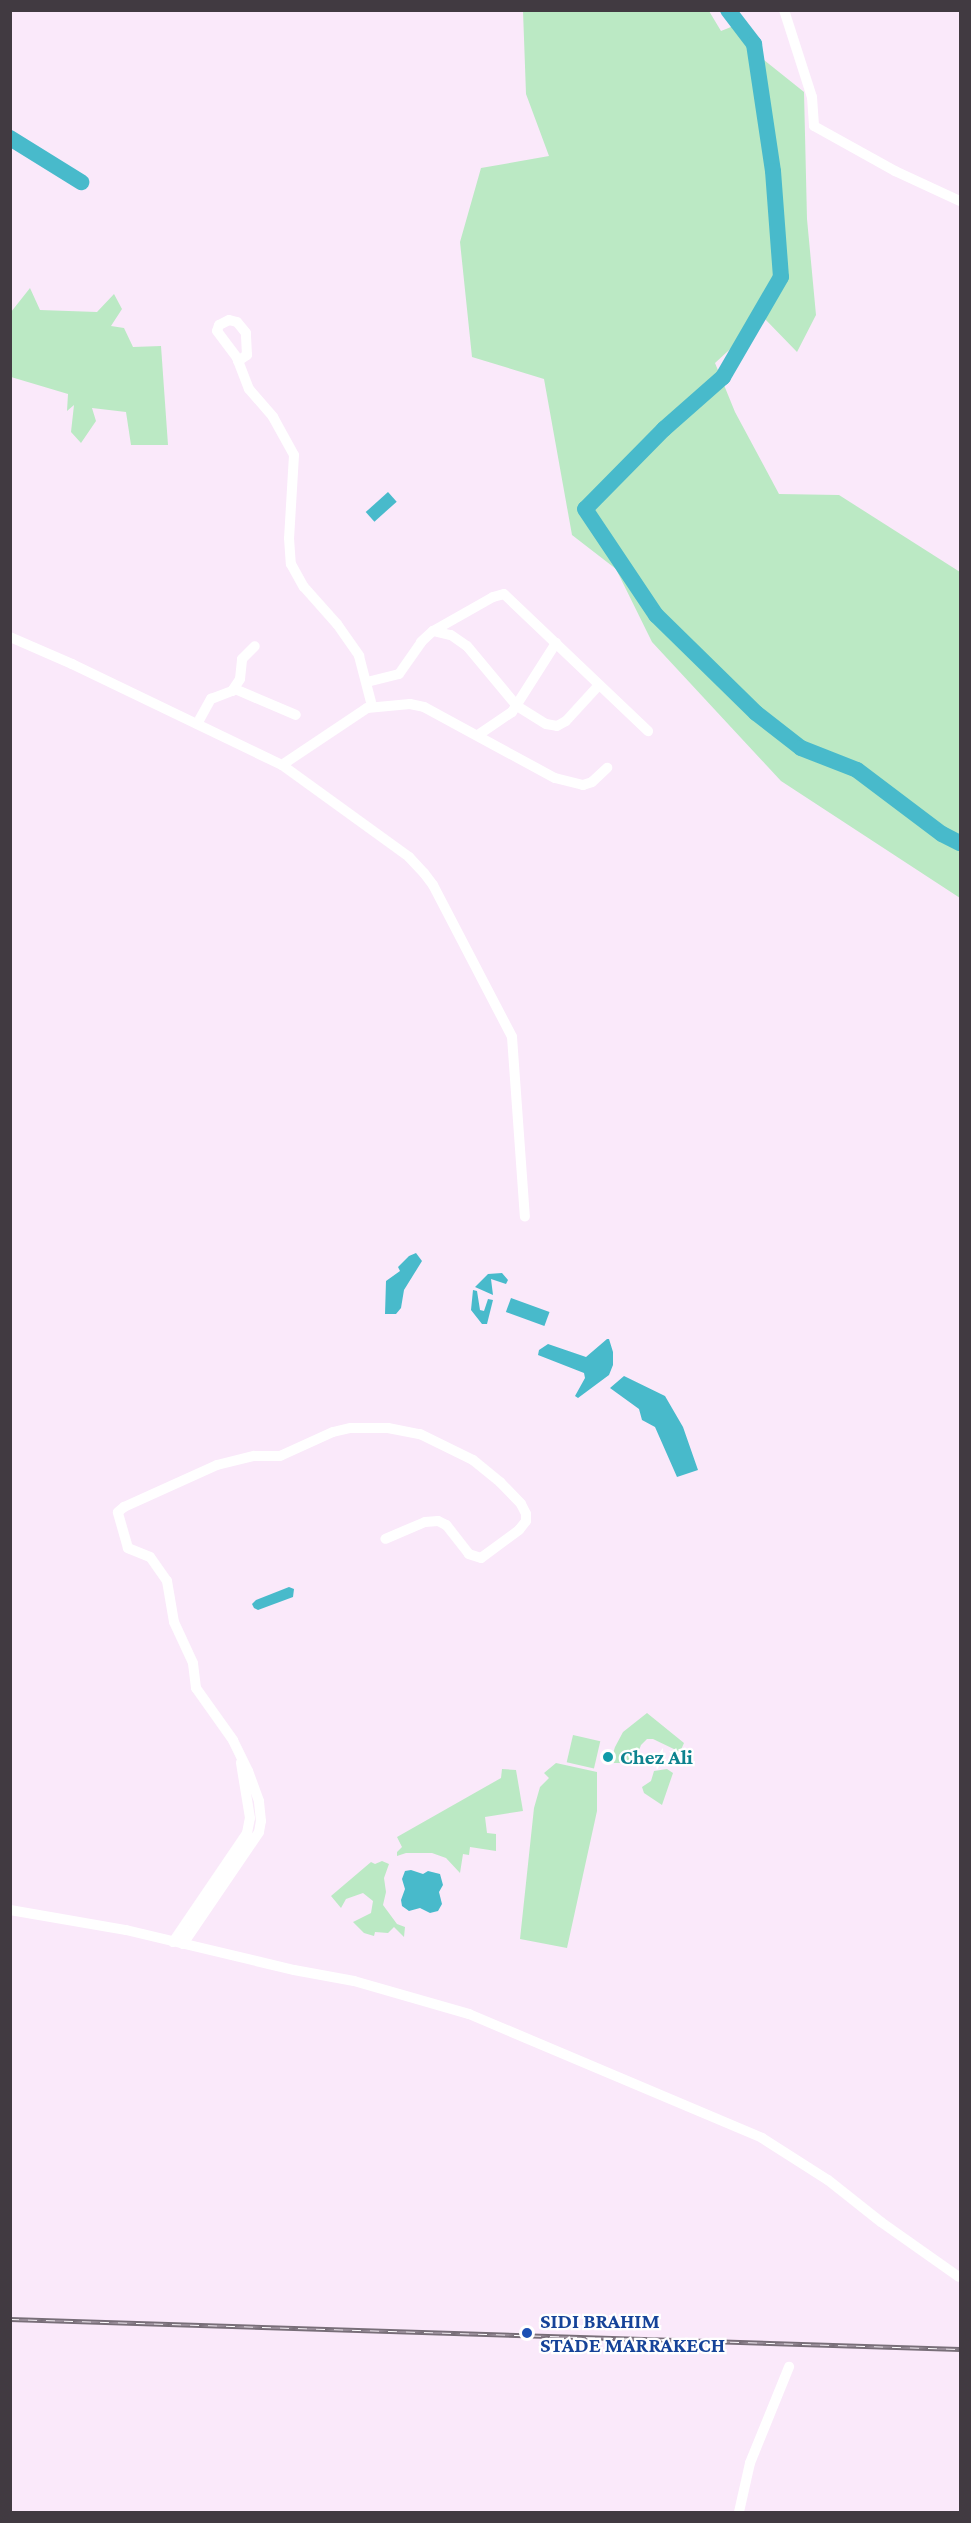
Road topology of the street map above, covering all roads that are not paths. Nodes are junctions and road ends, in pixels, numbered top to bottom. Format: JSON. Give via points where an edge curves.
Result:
{"nodes":[{"id":1,"x":784,"y":10,"type":"edge"},
{"id":2,"x":960,"y":201,"type":"edge"},
{"id":3,"x":238,"y":361,"type":"dead end"},
{"id":4,"x":433,"y":631,"type":"junction"},
{"id":5,"x":10,"y":638,"type":"edge"},
{"id":6,"x":556,"y":643,"type":"junction"},
{"id":7,"x":255,"y":646,"type":"dead end"},
{"id":8,"x":367,"y":682,"type":"junction"},
{"id":9,"x":598,"y":686,"type":"junction"},
{"id":10,"x":232,"y":691,"type":"junction"},
{"id":11,"x":372,"y":706,"type":"junction"},
{"id":12,"x":517,"y":706,"type":"junction"},
{"id":13,"x":296,"y":715,"type":"dead end"},
{"id":14,"x":197,"y":724,"type":"junction"},
{"id":15,"x":648,"y":731,"type":"dead end"},
{"id":16,"x":478,"y":735,"type":"junction"},
{"id":17,"x":282,"y":765,"type":"junction"},
{"id":18,"x":607,"y":768,"type":"dead end"},
{"id":19,"x":525,"y":1217,"type":"dead end"},
{"id":20,"x":385,"y":1539,"type":"dead end"},
{"id":21,"x":10,"y":1910,"type":"edge"},
{"id":22,"x":178,"y":1943,"type":"junction"},
{"id":23,"x":959,"y":2277,"type":"edge"},
{"id":24,"x":789,"y":2367,"type":"dead end"},
{"id":25,"x":739,"y":2512,"type":"edge"}],
"edges":[{"from":1,"to":2,"type":"street","via":[[812,97],[814,126],[895,171]]},
{"from":3,"to":8,"type":"street","via":[[249,389],[273,417],[294,455],[289,538],[295,575],[347,637],[359,656]]},
{"from":4,"to":6,"type":"street","via":[[504,594]]},
{"from":4,"to":8,"type":"street","via":[[401,672]]},
{"from":4,"to":12,"type":"street","via":[[452,635],[470,650]]},
{"from":5,"to":14,"type":"street"},
{"from":6,"to":9,"type":"street"},
{"from":6,"to":12,"type":"street"},
{"from":7,"to":10,"type":"street","via":[[242,658],[240,679]]},
{"from":8,"to":11,"type":"street"},
{"from":9,"to":12,"type":"street","via":[[572,716],[557,726],[540,722]]},
{"from":9,"to":15,"type":"street"},
{"from":10,"to":13,"type":"street"},
{"from":10,"to":14,"type":"street","via":[[211,699]]},
{"from":11,"to":16,"type":"street","via":[[418,705]]},
{"from":11,"to":17,"type":"street"},
{"from":12,"to":16,"type":"street"},
{"from":14,"to":17,"type":"street"},
{"from":16,"to":18,"type":"street","via":[[546,775],[578,784],[592,782]]},
{"from":17,"to":19,"type":"street","via":[[409,857],[434,885],[512,1037]]},
{"from":20,"to":22,"type":"street","via":[[425,1522],[438,1521],[446,1525],[469,1554],[481,1558],[523,1526],[525,1514],[521,1504],[500,1482],[473,1460],[420,1434],[388,1428],[351,1428],[280,1456],[254,1456],[217,1465],[118,1511],[128,1548],[150,1557],[167,1581],[174,1622],[193,1663],[196,1688],[218,1716],[240,1756],[251,1792],[247,1833]]},
{"from":21,"to":22,"type":"street"},
{"from":22,"to":23,"type":"street","via":[[354,1981],[455,2009],[755,2134],[828,2180]]},
{"from":24,"to":25,"type":"street","via":[[750,2463]]}]}
